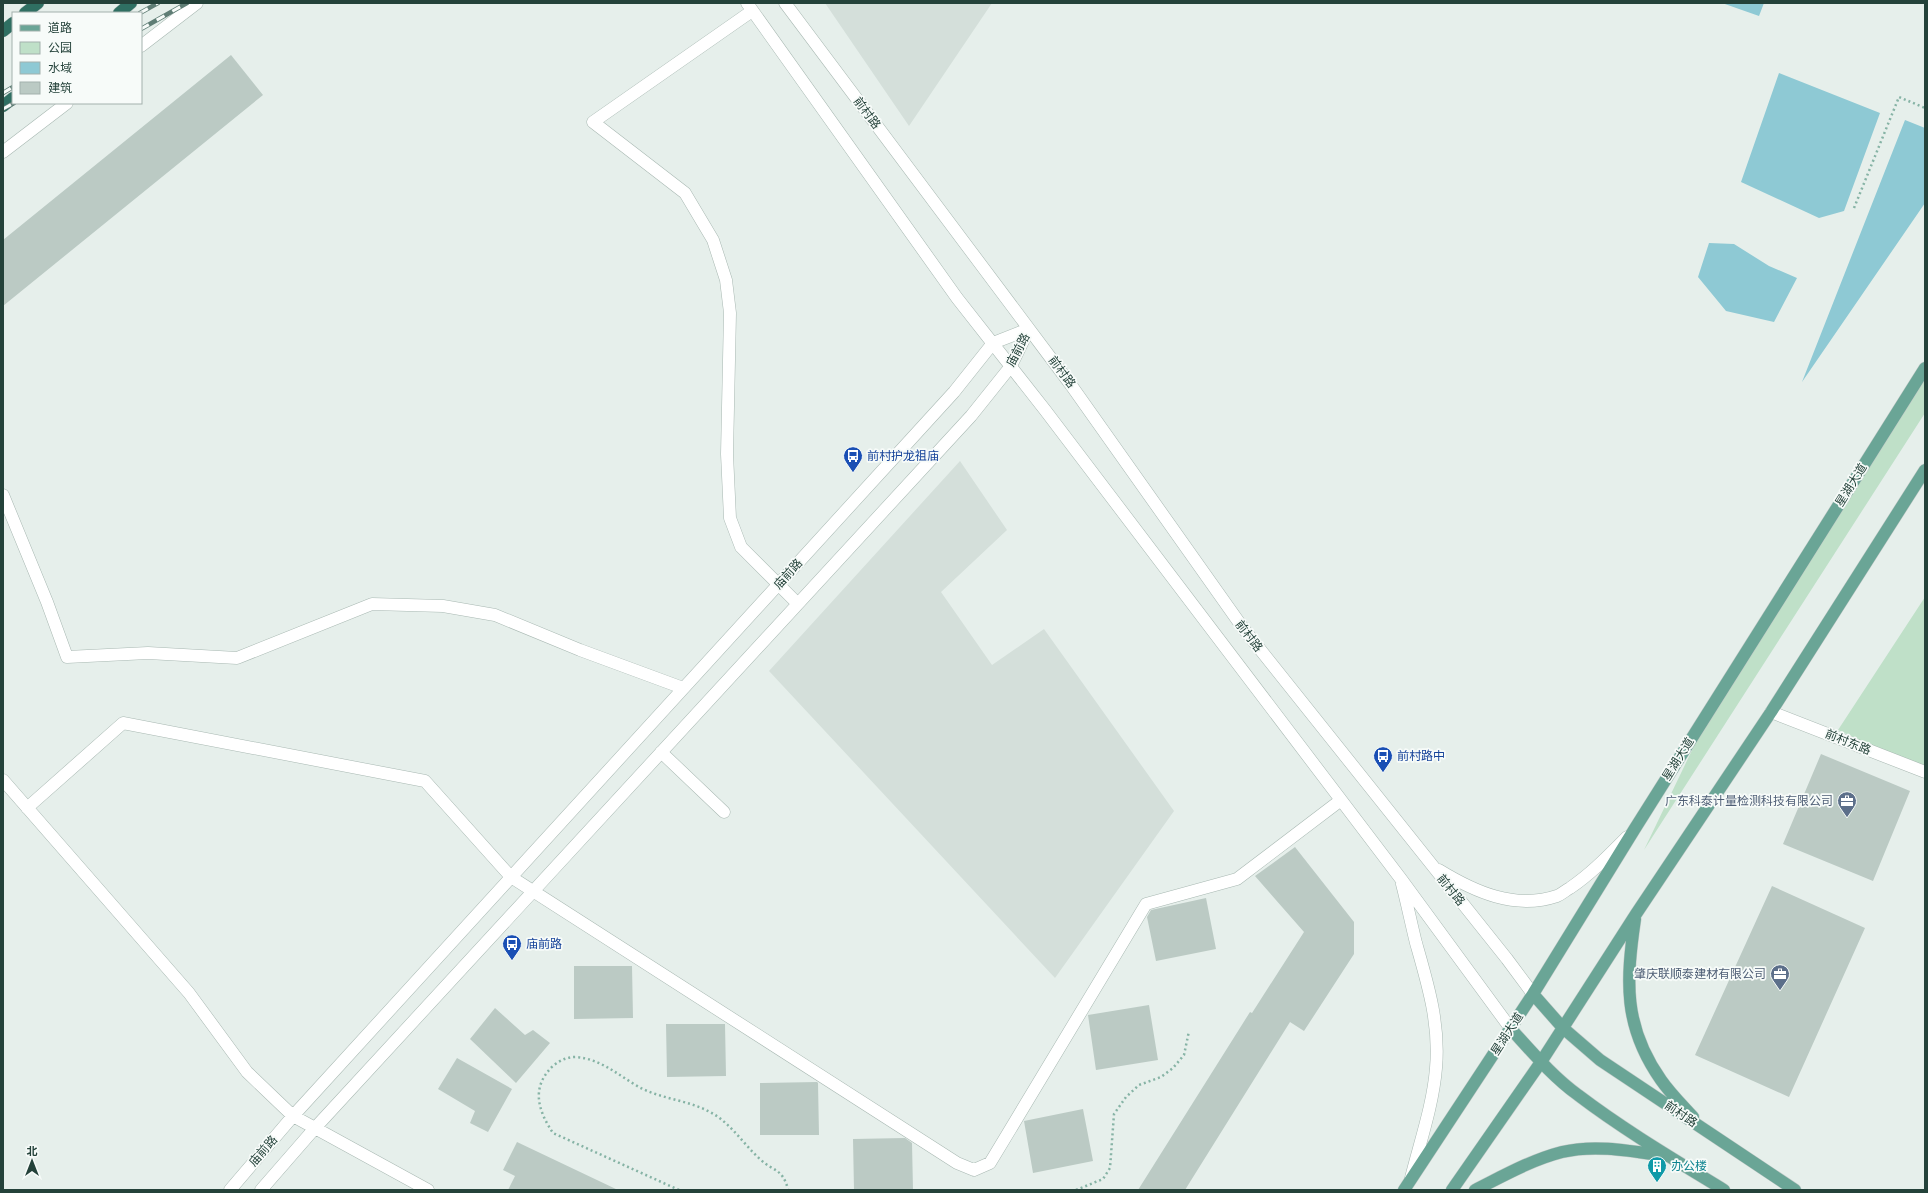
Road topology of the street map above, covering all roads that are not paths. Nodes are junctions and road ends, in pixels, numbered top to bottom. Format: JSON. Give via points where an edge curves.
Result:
{"nodes":[{"id":1,"x":38,"y":3,"type":"edge"},
{"id":2,"x":131,"y":3,"type":"edge"},
{"id":3,"x":197,"y":3,"type":"edge"},
{"id":4,"x":785,"y":3,"type":"edge"},
{"id":5,"x":749,"y":7,"type":"edge"},
{"id":6,"x":26,"y":12,"type":"edge"},
{"id":7,"x":120,"y":12,"type":"edge"},
{"id":8,"x":12,"y":24,"type":"edge"},
{"id":9,"x":3,"y":30,"type":"edge"},
{"id":10,"x":142,"y":45,"type":"edge"},
{"id":11,"x":12,"y":99,"type":"edge"},
{"id":12,"x":66,"y":104,"type":"edge"},
{"id":13,"x":3,"y":106,"type":"edge"},
{"id":14,"x":3,"y":152,"type":"edge"},
{"id":15,"x":1029,"y":329,"type":"junction"},
{"id":16,"x":993,"y":343,"type":"junction"},
{"id":17,"x":1011,"y":366,"type":"junction"},
{"id":18,"x":1925,"y":368,"type":"edge"},
{"id":19,"x":1925,"y":470,"type":"edge"},
{"id":20,"x":3,"y":495,"type":"edge"},
{"id":21,"x":778,"y":585,"type":"junction"},
{"id":22,"x":798,"y":604,"type":"junction"},
{"id":23,"x":683,"y":688,"type":"junction"},
{"id":24,"x":1771,"y":712,"type":"junction"},
{"id":25,"x":662,"y":752,"type":"junction"},
{"id":26,"x":1925,"y":772,"type":"edge"},
{"id":27,"x":3,"y":780,"type":"edge"},
{"id":28,"x":1341,"y":800,"type":"junction"},
{"id":29,"x":28,"y":808,"type":"junction"},
{"id":30,"x":724,"y":812,"type":"dead end"},
{"id":31,"x":1634,"y":830,"type":"junction"},
{"id":32,"x":1431,"y":865,"type":"junction"},
{"id":33,"x":511,"y":877,"type":"junction"},
{"id":34,"x":1400,"y":879,"type":"junction"},
{"id":35,"x":534,"y":891,"type":"junction"},
{"id":36,"x":1636,"y":914,"type":"junction"},
{"id":37,"x":1533,"y":994,"type":"junction"},
{"id":38,"x":1563,"y":1028,"type":"junction"},
{"id":39,"x":1510,"y":1029,"type":"junction"},
{"id":40,"x":1541,"y":1062,"type":"junction"},
{"id":41,"x":293,"y":1116,"type":"junction"},
{"id":42,"x":315,"y":1128,"type":"junction"},
{"id":43,"x":1704,"y":1130,"type":"junction"},
{"id":44,"x":1670,"y":1157,"type":"junction"},
{"id":45,"x":1407,"y":1186,"type":"edge"},
{"id":46,"x":1786,"y":1188,"type":"edge"},
{"id":47,"x":230,"y":1190,"type":"edge"},
{"id":48,"x":262,"y":1190,"type":"edge"},
{"id":49,"x":428,"y":1190,"type":"edge"},
{"id":50,"x":1452,"y":1190,"type":"edge"},
{"id":51,"x":1475,"y":1190,"type":"edge"},
{"id":52,"x":1724,"y":1190,"type":"edge"}],
"edges":[{"from":1,"to":6,"type":"highway"},
{"from":2,"to":7,"type":"highway"},
{"from":3,"to":10,"type":"street"},
{"from":4,"to":15,"type":"street","name":"前村路"},
{"from":5,"to":16,"type":"street","via":[[957,298]]},
{"from":5,"to":21,"type":"street","via":[[593,122],[684,194],[713,240],[726,280],[730,313],[727,454],[730,518],[741,547]]},
{"from":8,"to":9,"type":"highway"},
{"from":11,"to":13,"type":"highway"},
{"from":12,"to":14,"type":"street"},
{"from":15,"to":16,"type":"street","name":"庙前路"},
{"from":15,"to":17,"type":"street","name":"庙前路"},
{"from":15,"to":32,"type":"street","name":"前村路","via":[[1243,628]]},
{"from":16,"to":17,"type":"street"},
{"from":16,"to":21,"type":"street","name":"庙前路","via":[[954,392]]},
{"from":17,"to":22,"type":"street","name":"庙前路","via":[[971,416]]},
{"from":17,"to":28,"type":"street"},
{"from":18,"to":31,"type":"main road","name":"星湖大道"},
{"from":19,"to":24,"type":"main road"},
{"from":20,"to":23,"type":"street","via":[[67,657],[148,653],[237,658],[372,604],[443,606],[496,615],[580,650]]},
{"from":21,"to":22,"type":"street"},
{"from":21,"to":23,"type":"street","name":"庙前路"},
{"from":22,"to":25,"type":"street","name":"庙前路"},
{"from":23,"to":33,"type":"street","name":"庙前路"},
{"from":24,"to":26,"type":"street","name":"前村东路"},
{"from":24,"to":36,"type":"main road"},
{"from":25,"to":30,"type":"street"},
{"from":25,"to":35,"type":"street","name":"庙前路"},
{"from":27,"to":29,"type":"street"},
{"from":28,"to":34,"type":"street"},
{"from":28,"to":35,"type":"street","via":[[1237,879],[1146,904],[990,1163],[974,1170],[957,1163]]},
{"from":29,"to":33,"type":"street","via":[[123,723],[425,781]]},
{"from":29,"to":41,"type":"street","via":[[188,993],[248,1072]]},
{"from":31,"to":32,"type":"street","via":[[1582,880],[1558,896],[1529,901],[1499,898],[1466,886]]},
{"from":31,"to":37,"type":"main road","name":"星湖大道"},
{"from":32,"to":37,"type":"street","name":"前村路"},
{"from":33,"to":35,"type":"street"},
{"from":33,"to":41,"type":"street","name":"庙前路"},
{"from":34,"to":39,"type":"street"},
{"from":34,"to":45,"type":"street","via":[[1427,978],[1436,1017],[1437,1037],[1436,1069],[1431,1098]]},
{"from":35,"to":42,"type":"street","name":"庙前路"},
{"from":36,"to":38,"type":"main road"},
{"from":36,"to":43,"type":"main road","via":[[1629,960],[1632,1022],[1644,1052],[1661,1081]]},
{"from":37,"to":38,"type":"main road","name":"前村路"},
{"from":37,"to":39,"type":"main road","name":"星湖大道"},
{"from":38,"to":40,"type":"main road"},
{"from":38,"to":43,"type":"main road","name":"前村路","via":[[1600,1060]]},
{"from":39,"to":40,"type":"main road"},
{"from":39,"to":45,"type":"main road","name":"星湖大道"},
{"from":40,"to":44,"type":"main road","via":[[1577,1095]]},
{"from":40,"to":50,"type":"main road"},
{"from":41,"to":42,"type":"street"},
{"from":41,"to":47,"type":"street","name":"庙前路"},
{"from":42,"to":48,"type":"street","name":"庙前路"},
{"from":42,"to":49,"type":"street"},
{"from":43,"to":46,"type":"main road","name":"前村路"},
{"from":44,"to":51,"type":"main road","via":[[1593,1148],[1562,1152],[1527,1165]]},
{"from":44,"to":52,"type":"main road"}]}
